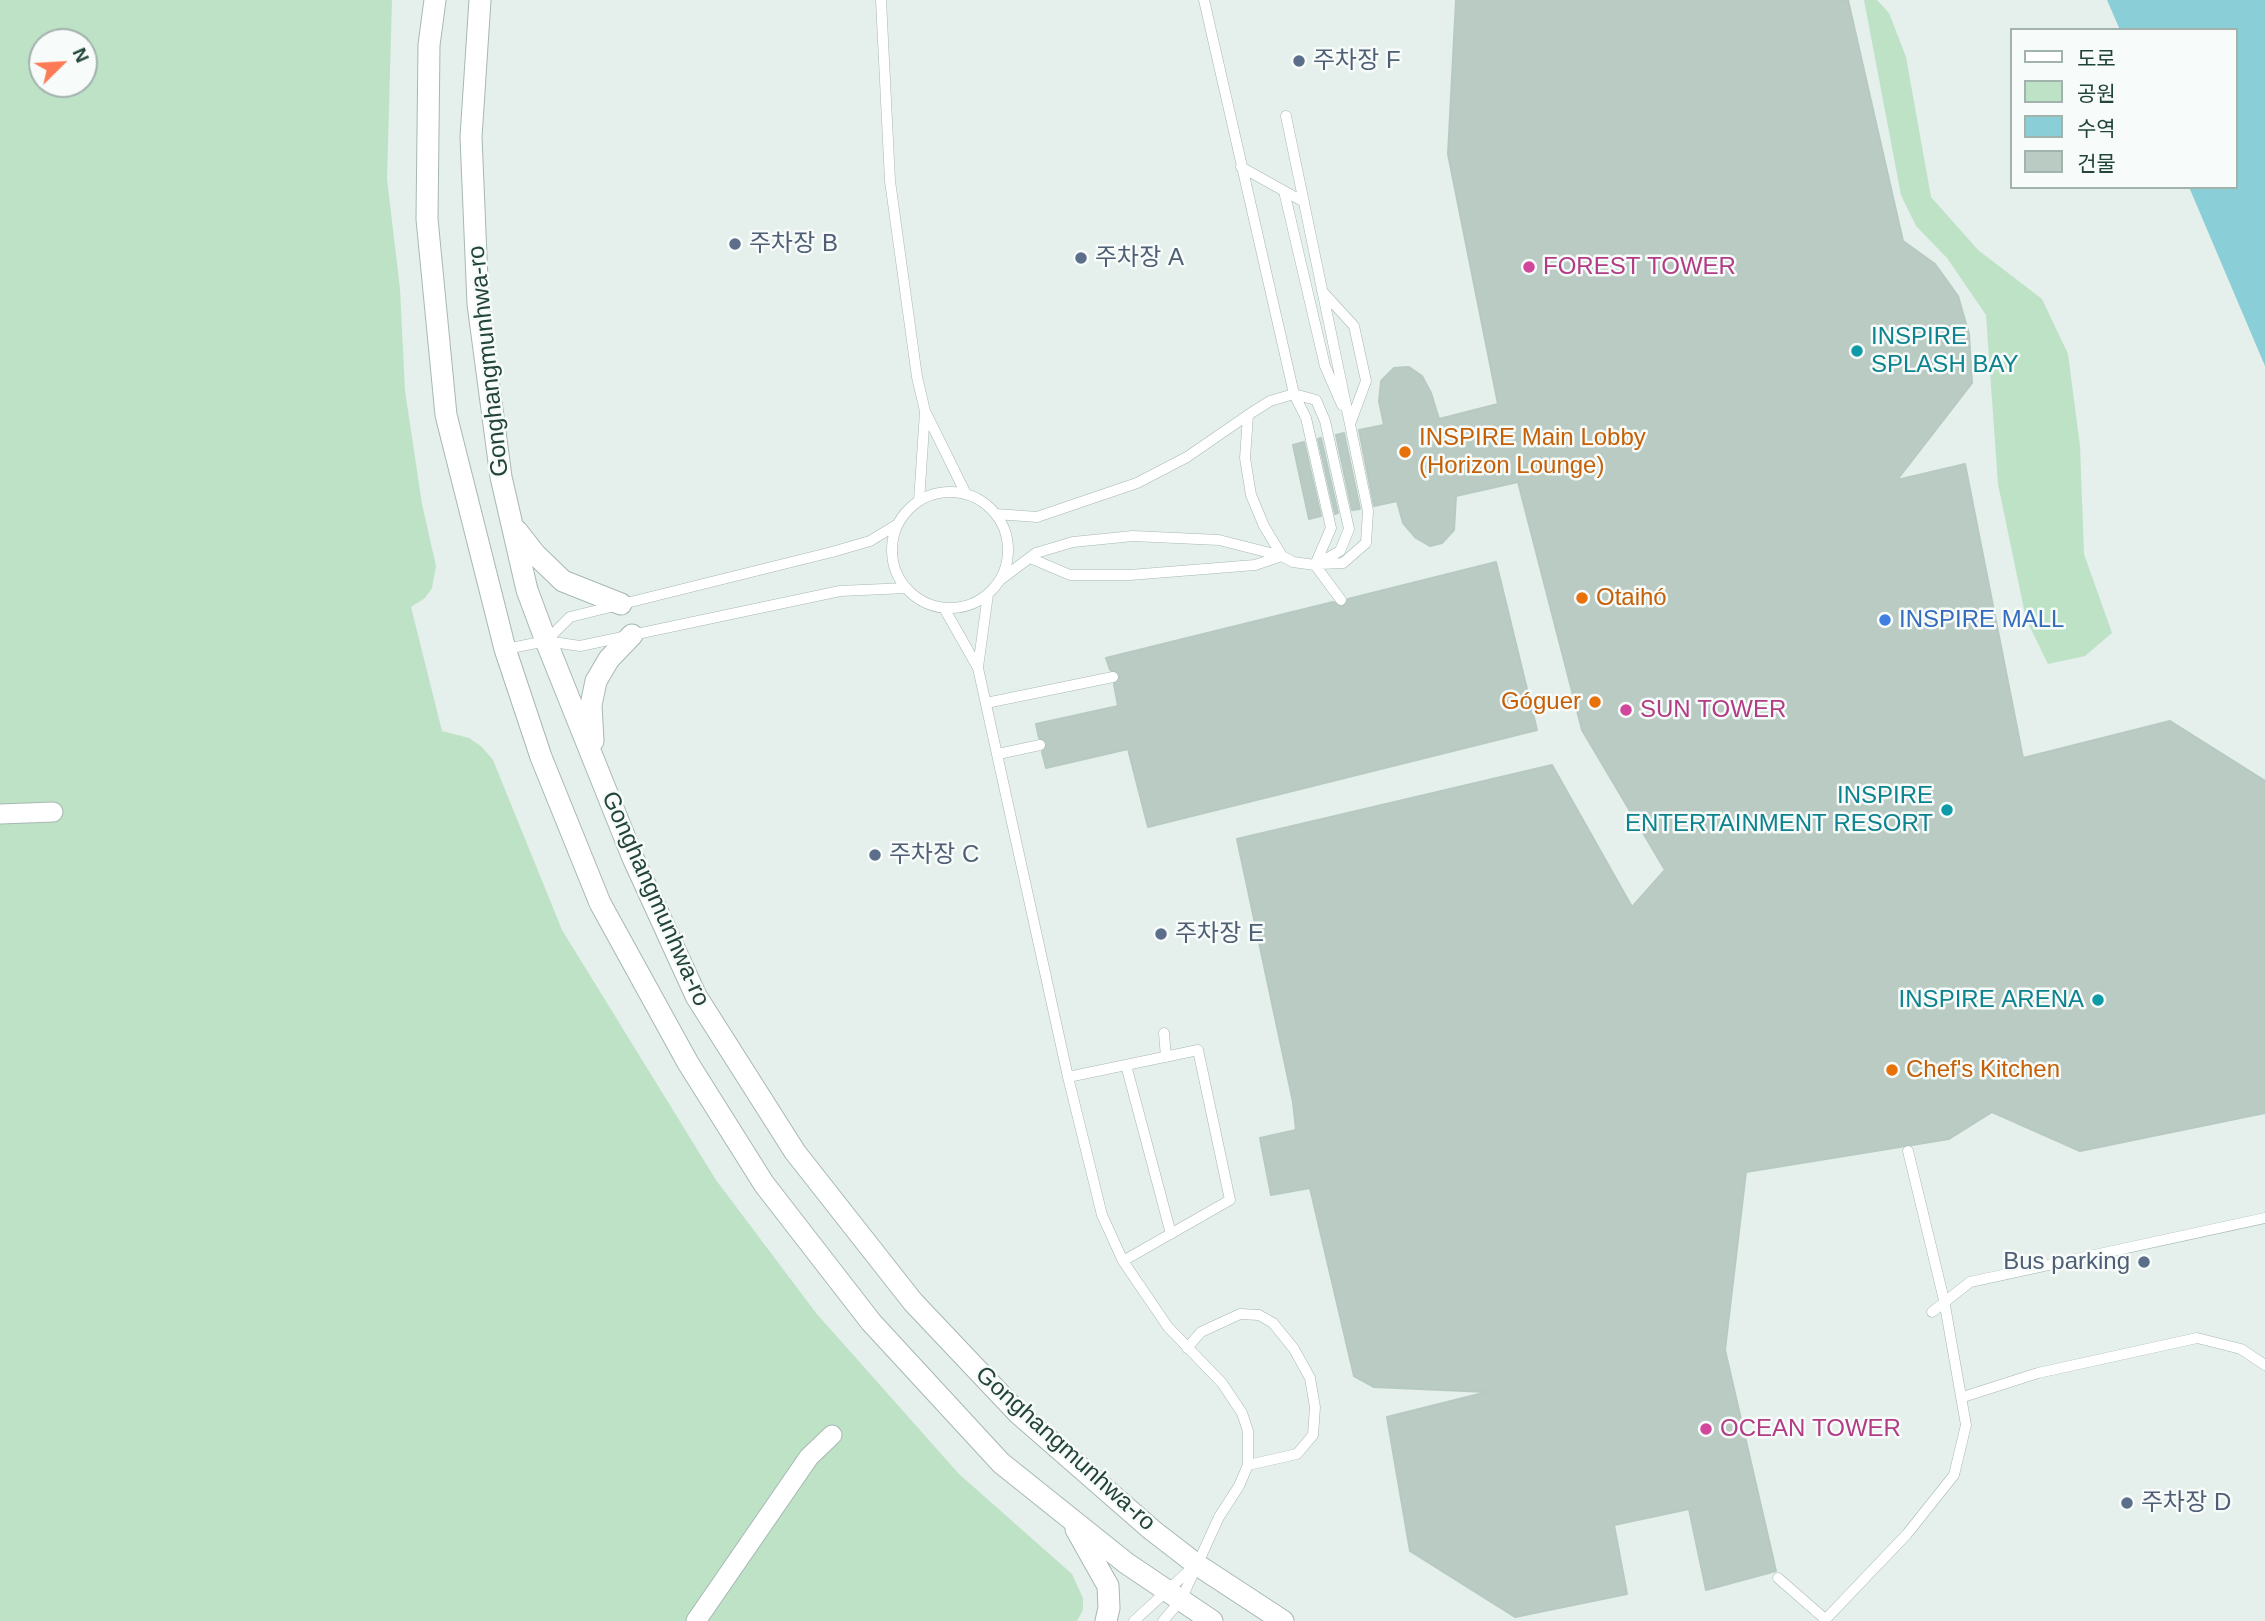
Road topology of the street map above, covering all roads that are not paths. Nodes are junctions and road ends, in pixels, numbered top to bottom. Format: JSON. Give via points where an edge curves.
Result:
{"nodes":[{"id":1,"x":435,"y":0,"type":"edge"},
{"id":2,"x":480,"y":0,"type":"edge"},
{"id":3,"x":881,"y":0,"type":"edge"},
{"id":4,"x":1204,"y":0,"type":"edge"},
{"id":5,"x":1286,"y":116,"type":"dead end"},
{"id":6,"x":1241,"y":167,"type":"junction"},
{"id":7,"x":1284,"y":191,"type":"junction"},
{"id":8,"x":1304,"y":202,"type":"junction"},
{"id":9,"x":1322,"y":291,"type":"junction"},
{"id":10,"x":1294,"y":394,"type":"junction"},
{"id":11,"x":925,"y":411,"type":"junction"},
{"id":12,"x":1248,"y":415,"type":"junction"},
{"id":13,"x":1350,"y":424,"type":"junction"},
{"id":14,"x":966,"y":494,"type":"junction"},
{"id":15,"x":919,"y":500,"type":"junction"},
{"id":16,"x":996,"y":514,"type":"junction"},
{"id":17,"x":511,"y":522,"type":"junction"},
{"id":18,"x":898,"y":524,"type":"junction"},
{"id":19,"x":1282,"y":555,"type":"junction"},
{"id":20,"x":1030,"y":558,"type":"junction"},
{"id":21,"x":1315,"y":565,"type":"junction"},
{"id":22,"x":1000,"y":580,"type":"junction"},
{"id":23,"x":906,"y":588,"type":"junction"},
{"id":24,"x":988,"y":594,"type":"junction"},
{"id":25,"x":1341,"y":600,"type":"dead end"},
{"id":26,"x":621,"y":604,"type":"junction"},
{"id":27,"x":944,"y":608,"type":"junction"},
{"id":28,"x":632,"y":635,"type":"junction"},
{"id":29,"x":546,"y":641,"type":"junction"},
{"id":30,"x":505,"y":649,"type":"junction"},
{"id":31,"x":978,"y":668,"type":"junction"},
{"id":32,"x":1113,"y":677,"type":"dead end"},
{"id":33,"x":986,"y":703,"type":"junction"},
{"id":34,"x":1040,"y":745,"type":"dead end"},
{"id":35,"x":998,"y":754,"type":"junction"},
{"id":36,"x":594,"y":761,"type":"junction"},
{"id":37,"x":53,"y":812,"type":"dead end"},
{"id":38,"x":0,"y":814,"type":"edge"},
{"id":39,"x":1164,"y":1033,"type":"dead end"},
{"id":40,"x":1166,"y":1057,"type":"junction"},
{"id":41,"x":1126,"y":1065,"type":"junction"},
{"id":42,"x":1068,"y":1077,"type":"junction"},
{"id":43,"x":1908,"y":1151,"type":"dead end"},
{"id":44,"x":2265,"y":1218,"type":"edge"},
{"id":45,"x":1171,"y":1234,"type":"junction"},
{"id":46,"x":1124,"y":1261,"type":"junction"},
{"id":47,"x":1944,"y":1300,"type":"junction"},
{"id":48,"x":1932,"y":1312,"type":"dead end"},
{"id":49,"x":1186,"y":1348,"type":"junction"},
{"id":50,"x":2265,"y":1365,"type":"edge"},
{"id":51,"x":1963,"y":1397,"type":"junction"},
{"id":52,"x":832,"y":1435,"type":"dead end"},
{"id":53,"x":1248,"y":1465,"type":"junction"},
{"id":54,"x":1070,"y":1518,"type":"junction"},
{"id":55,"x":1196,"y":1564,"type":"junction"},
{"id":56,"x":1778,"y":1578,"type":"dead end"},
{"id":57,"x":1174,"y":1594,"type":"junction"},
{"id":58,"x":1824,"y":1620,"type":"edge"},
{"id":59,"x":696,"y":1621,"type":"edge"},
{"id":60,"x":1106,"y":1621,"type":"edge"},
{"id":61,"x":1135,"y":1621,"type":"edge"},
{"id":62,"x":1163,"y":1621,"type":"edge"},
{"id":63,"x":1212,"y":1621,"type":"edge"},
{"id":64,"x":1283,"y":1621,"type":"edge"}],
"edges":[{"from":1,"to":30,"type":"street","name":"Gonghangmunhwa-ro","via":[[429,45],[427,219],[446,415]]},
{"from":2,"to":17,"type":"street","name":"Gonghangmunhwa-ro","via":[[471,137],[478,304],[500,477]]},
{"from":3,"to":11,"type":"lane","via":[[890,181]]},
{"from":4,"to":6,"type":"lane"},
{"from":5,"to":8,"type":"lane"},
{"from":6,"to":7,"type":"lane"},
{"from":6,"to":10,"type":"lane"},
{"from":7,"to":8,"type":"lane"},
{"from":7,"to":13,"type":"lane","via":[[1325,366]]},
{"from":8,"to":9,"type":"lane"},
{"from":9,"to":13,"type":"lane"},
{"from":9,"to":13,"type":"lane","via":[[1354,326],[1366,380]]},
{"from":10,"to":12,"type":"lane","via":[[1270,401]]},
{"from":10,"to":21,"type":"lane","via":[[1306,418],[1331,528]]},
{"from":10,"to":21,"type":"lane","via":[[1316,400],[1325,421],[1349,529],[1340,551]]},
{"from":11,"to":14,"type":"lane"},
{"from":11,"to":15,"type":"lane"},
{"from":12,"to":16,"type":"lane","via":[[1187,457],[1138,483],[1037,517]]},
{"from":12,"to":19,"type":"lane","via":[[1245,458],[1251,495]]},
{"from":13,"to":21,"type":"lane","via":[[1368,511],[1366,542],[1343,562]]},
{"from":14,"to":15,"type":"lane","via":[[950,491]]},
{"from":14,"to":16,"type":"lane"},
{"from":15,"to":18,"type":"lane"},
{"from":16,"to":22,"type":"lane","via":[[1008,547]]},
{"from":17,"to":26,"type":"street","via":[[563,581]]},
{"from":17,"to":29,"type":"street","name":"Gonghangmunhwa-ro","via":[[527,590]]},
{"from":18,"to":23,"type":"lane","via":[[892,558]]},
{"from":18,"to":26,"type":"lane","via":[[870,541],[832,552]]},
{"from":19,"to":20,"type":"lane","via":[[1219,540],[1133,536],[1073,542]]},
{"from":19,"to":20,"type":"lane","via":[[1255,565],[1130,575],[1070,575]]},
{"from":19,"to":21,"type":"lane","via":[[1293,562]]},
{"from":20,"to":22,"type":"lane"},
{"from":21,"to":25,"type":"lane"},
{"from":22,"to":24,"type":"lane"},
{"from":23,"to":27,"type":"lane"},
{"from":23,"to":28,"type":"lane","via":[[840,591]]},
{"from":24,"to":27,"type":"lane","via":[[975,603]]},
{"from":24,"to":31,"type":"lane"},
{"from":26,"to":29,"type":"lane","via":[[569,617]]},
{"from":27,"to":31,"type":"lane"},
{"from":28,"to":29,"type":"lane","via":[[580,646]]},
{"from":28,"to":36,"type":"street","via":[[596,681],[591,705]]},
{"from":29,"to":30,"type":"lane"},
{"from":29,"to":36,"type":"street","name":"Gonghangmunhwa-ro"},
{"from":30,"to":54,"type":"street","name":"Gonghangmunhwa-ro","via":[[541,757],[600,903],[688,1063],[764,1184],[871,1322],[1001,1463]]},
{"from":31,"to":33,"type":"lane"},
{"from":32,"to":33,"type":"lane"},
{"from":33,"to":35,"type":"lane"},
{"from":34,"to":35,"type":"lane"},
{"from":35,"to":42,"type":"lane"},
{"from":36,"to":55,"type":"street","name":"Gonghangmunhwa-ro","via":[[696,996],[795,1152],[913,1302],[1018,1413]]},
{"from":37,"to":38,"type":"street"},
{"from":39,"to":40,"type":"lane"},
{"from":40,"to":41,"type":"lane"},
{"from":40,"to":45,"type":"lane","via":[[1198,1051],[1230,1200]]},
{"from":41,"to":42,"type":"lane"},
{"from":41,"to":45,"type":"lane"},
{"from":42,"to":46,"type":"lane","via":[[1102,1216]]},
{"from":43,"to":47,"type":"lane"},
{"from":44,"to":47,"type":"lane","via":[[1970,1282]]},
{"from":45,"to":46,"type":"lane"},
{"from":46,"to":49,"type":"lane"},
{"from":47,"to":48,"type":"lane"},
{"from":47,"to":51,"type":"lane"},
{"from":49,"to":53,"type":"lane","via":[[1222,1383],[1242,1413],[1248,1431]]},
{"from":49,"to":53,"type":"lane","via":[[1201,1332],[1230,1318],[1259,1315],[1273,1323],[1310,1378],[1313,1435],[1297,1454]]},
{"from":50,"to":51,"type":"lane","via":[[2241,1349],[2197,1338],[2038,1373]]},
{"from":51,"to":58,"type":"lane","via":[[1966,1425],[1954,1475],[1907,1534]]},
{"from":52,"to":59,"type":"street","via":[[809,1457]]},
{"from":53,"to":55,"type":"lane"},
{"from":54,"to":57,"type":"street","name":"Gonghangmunhwa-ro"},
{"from":54,"to":60,"type":"street","via":[[1108,1586]]},
{"from":55,"to":57,"type":"lane"},
{"from":55,"to":57,"type":"lane"},
{"from":55,"to":64,"type":"street","name":"Gonghangmunhwa-ro"},
{"from":56,"to":58,"type":"lane"},
{"from":57,"to":61,"type":"lane"},
{"from":57,"to":62,"type":"lane"},
{"from":57,"to":63,"type":"street","name":"Gonghangmunhwa-ro"}]}
